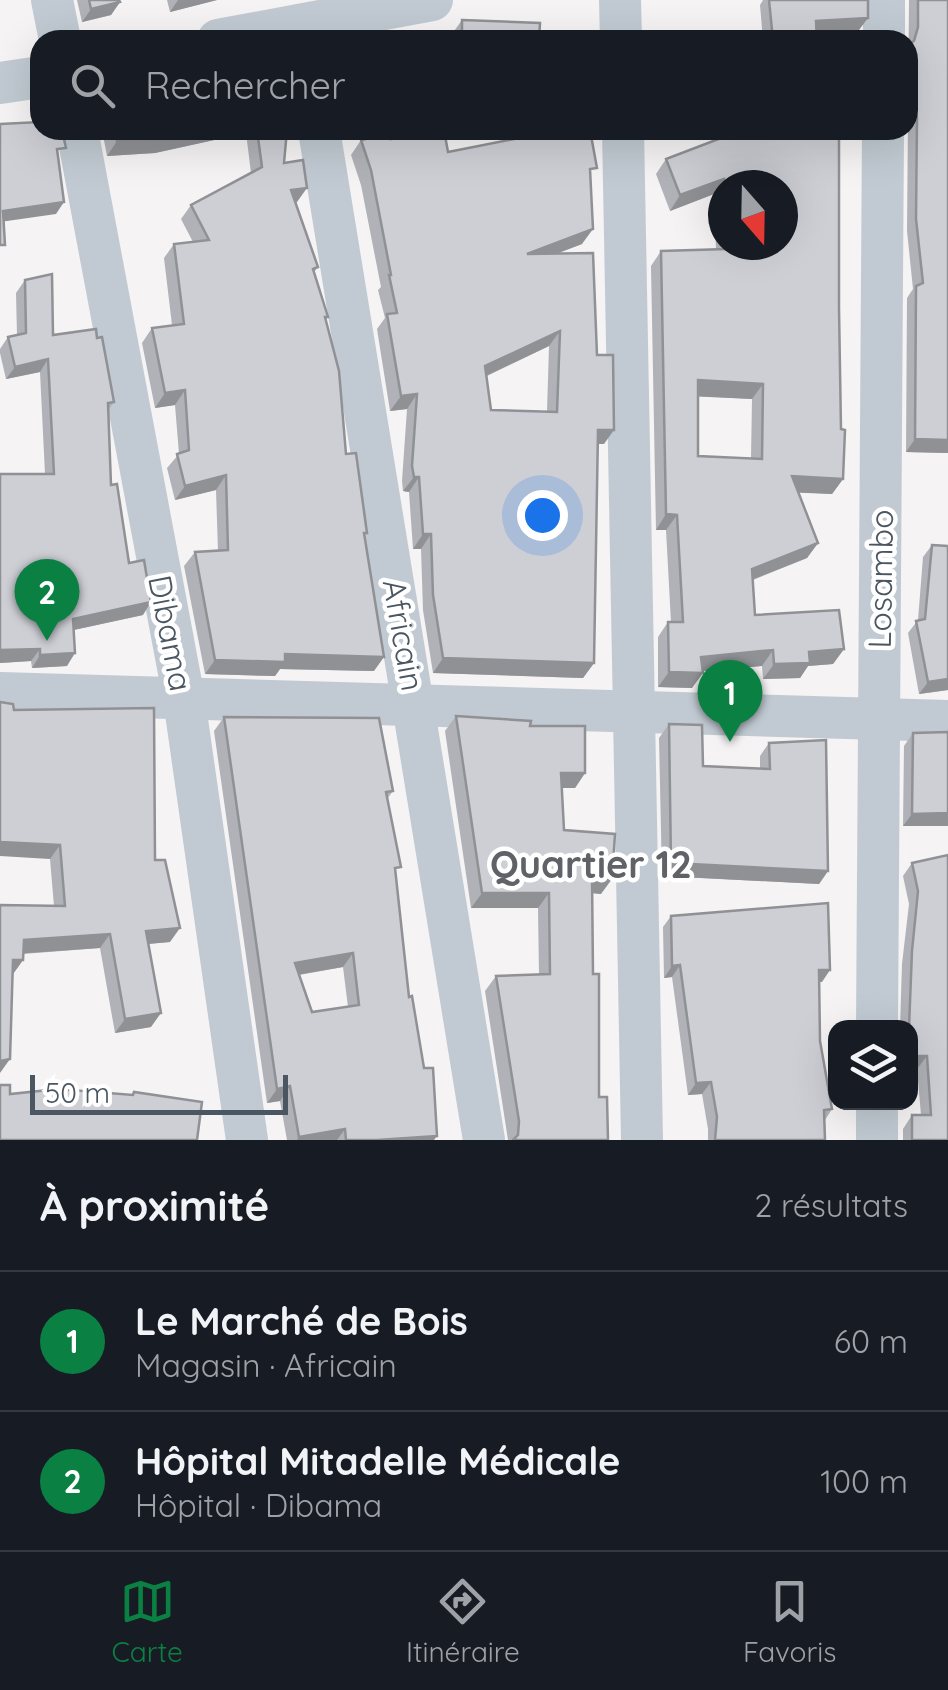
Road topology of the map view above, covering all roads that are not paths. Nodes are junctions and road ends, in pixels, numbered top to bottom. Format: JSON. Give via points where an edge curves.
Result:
{"nodes":[{"id":1,"x":52,"y":0,"type":"edge"},
{"id":2,"x":432,"y":0,"type":"edge"},
{"id":3,"x":620,"y":0,"type":"edge"},
{"id":4,"x":884,"y":0,"type":"edge"},
{"id":5,"x":301,"y":21,"type":"edge"},
{"id":6,"x":58,"y":30,"type":"edge"},
{"id":7,"x":262,"y":30,"type":"edge"},
{"id":8,"x":621,"y":30,"type":"edge"},
{"id":9,"x":884,"y":30,"type":"edge"},
{"id":10,"x":30,"y":78,"type":"edge"},
{"id":11,"x":0,"y":83,"type":"edge"},
{"id":12,"x":79,"y":140,"type":"edge"},
{"id":13,"x":322,"y":140,"type":"edge"},
{"id":14,"x":623,"y":140,"type":"edge"},
{"id":15,"x":883,"y":140,"type":"edge"},
{"id":16,"x":0,"y":694,"type":"edge"},
{"id":17,"x":184,"y":699,"type":"junction"},
{"id":18,"x":416,"y":706,"type":"junction"},
{"id":19,"x":636,"y":710,"type":"junction"},
{"id":20,"x":877,"y":718,"type":"junction"},
{"id":21,"x":948,"y":720,"type":"edge"},
{"id":22,"x":877,"y":1020,"type":"edge"},
{"id":23,"x":877,"y":1110,"type":"edge"},
{"id":24,"x":247,"y":1140,"type":"edge"},
{"id":25,"x":484,"y":1140,"type":"edge"},
{"id":26,"x":642,"y":1140,"type":"edge"},
{"id":27,"x":877,"y":1140,"type":"edge"}],
"edges":[{"from":1,"to":6,"type":"street"},
{"from":2,"to":5,"type":"street"},
{"from":3,"to":8,"type":"street"},
{"from":4,"to":9,"type":"street"},
{"from":5,"to":7,"type":"street"},
{"from":10,"to":11,"type":"street"},
{"from":12,"to":17,"type":"street","name":"Dibama"},
{"from":13,"to":18,"type":"street","name":"Africain"},
{"from":14,"to":19,"type":"street"},
{"from":15,"to":20,"type":"street","name":"Losambo"},
{"from":16,"to":17,"type":"street"},
{"from":17,"to":18,"type":"street"},
{"from":17,"to":24,"type":"street","name":"Dibama"},
{"from":18,"to":19,"type":"street"},
{"from":18,"to":25,"type":"street","name":"Africain"},
{"from":19,"to":20,"type":"street"},
{"from":19,"to":26,"type":"street"},
{"from":20,"to":21,"type":"street"},
{"from":20,"to":22,"type":"street","name":"Losambo"},
{"from":23,"to":27,"type":"street"}]}
